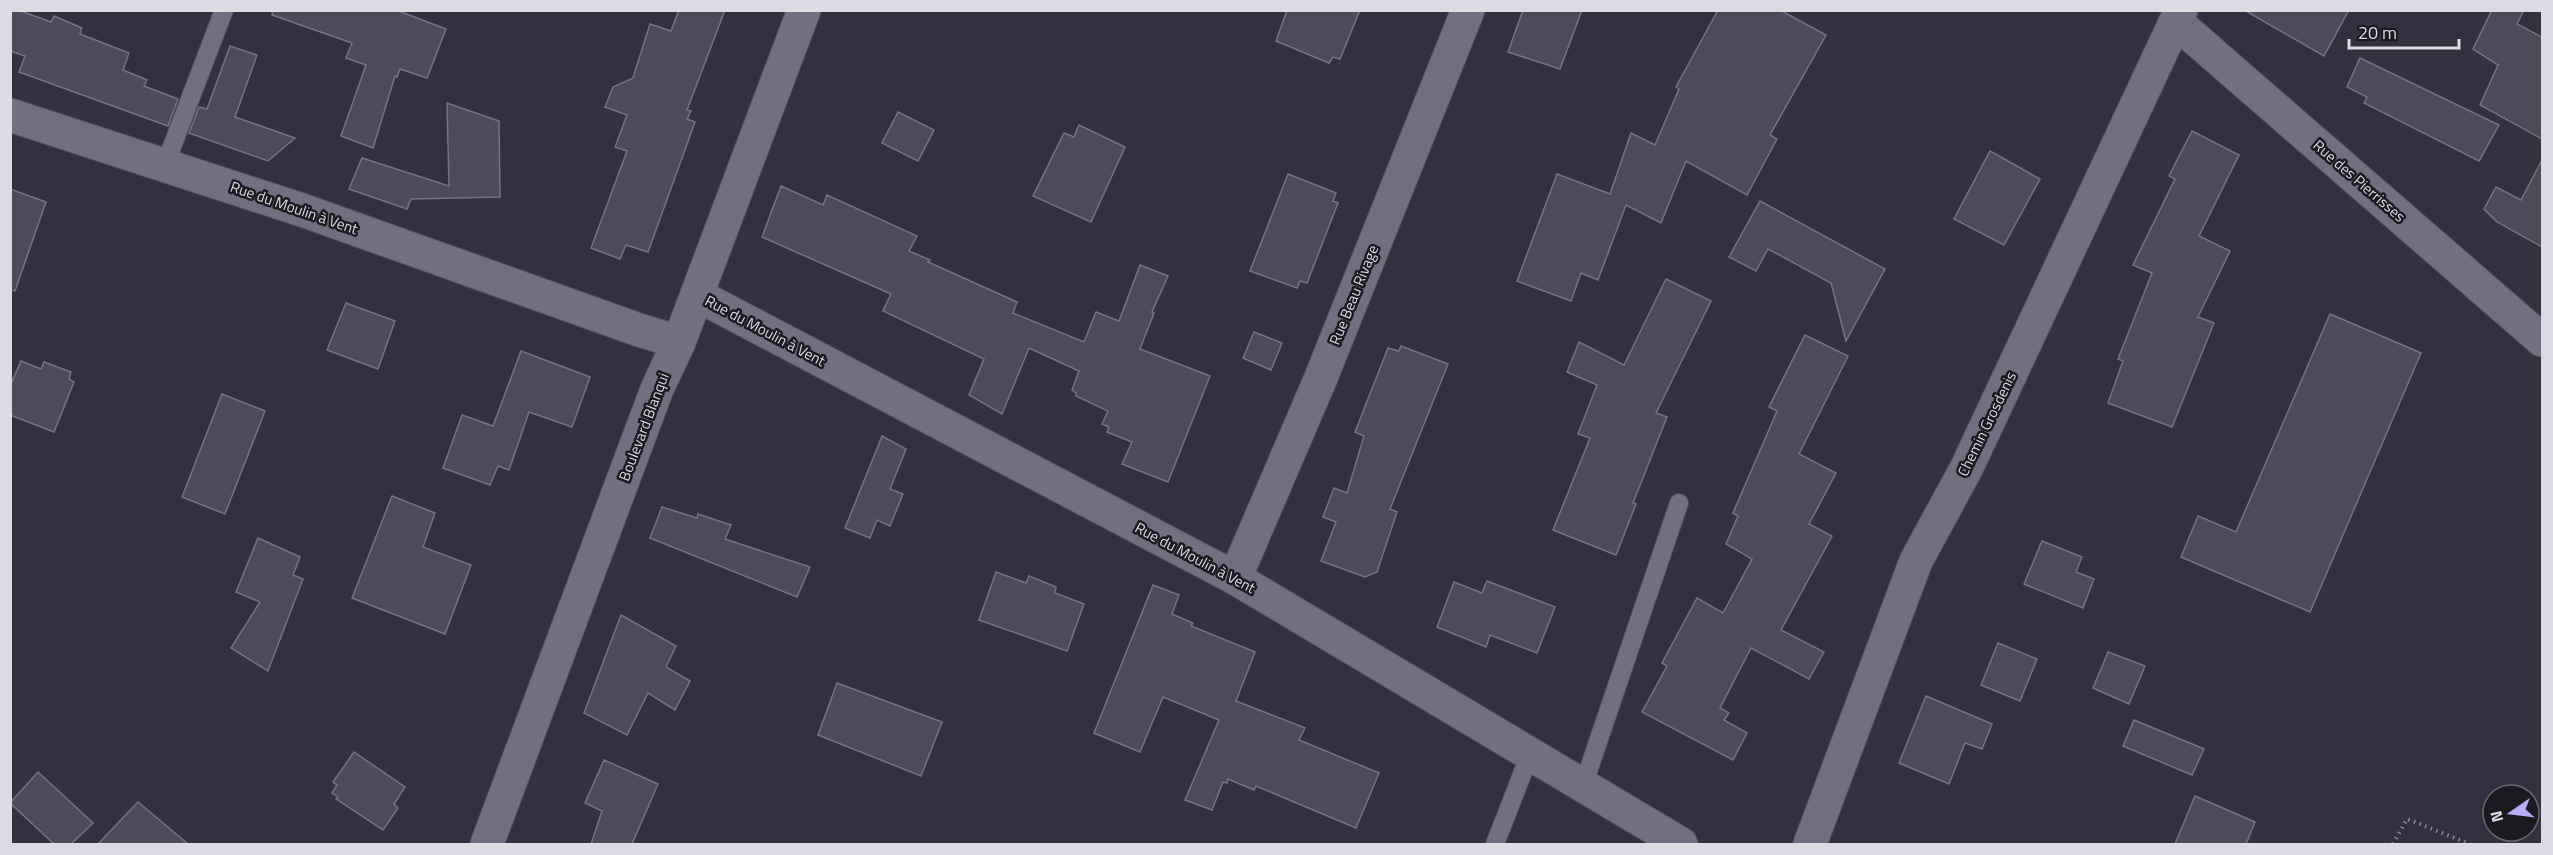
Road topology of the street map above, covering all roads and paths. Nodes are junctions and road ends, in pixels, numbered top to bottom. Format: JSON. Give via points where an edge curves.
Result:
{"nodes":[{"id":1,"x":224,"y":10,"type":"edge"},
{"id":2,"x":804,"y":10,"type":"edge"},
{"id":3,"x":1468,"y":10,"type":"edge"},
{"id":4,"x":2178,"y":16,"type":"edge"},
{"id":5,"x":10,"y":115,"type":"edge"},
{"id":6,"x":165,"y":165,"type":"junction"},
{"id":7,"x":697,"y":295,"type":"junction"},
{"id":8,"x":2542,"y":340,"type":"edge"},
{"id":9,"x":679,"y":342,"type":"junction"},
{"id":10,"x":1679,"y":503,"type":"dead end"},
{"id":11,"x":1235,"y":578,"type":"junction"},
{"id":12,"x":1530,"y":754,"type":"junction"},
{"id":13,"x":1583,"y":786,"type":"junction"},
{"id":14,"x":487,"y":844,"type":"edge"},
{"id":15,"x":1495,"y":844,"type":"edge"},
{"id":16,"x":1681,"y":844,"type":"edge"},
{"id":17,"x":1810,"y":844,"type":"edge"},
{"id":18,"x":2393,"y":844,"type":"edge"},
{"id":19,"x":2470,"y":844,"type":"edge"}],
"edges":[{"from":1,"to":6,"type":"lane"},
{"from":2,"to":7,"type":"street","name":"Boulevard Blanqui"},
{"from":3,"to":11,"type":"street","name":"Rue Beau Rivage","via":[[1320,380]]},
{"from":4,"to":8,"type":"street","name":"Rue des Pierrisses"},
{"from":4,"to":17,"type":"street","name":"Chemin Grosdenis","via":[[1967,467],[1916,561]]},
{"from":5,"to":6,"type":"street","name":"Rue du Moulin à Vent"},
{"from":6,"to":9,"type":"street","name":"Rue du Moulin à Vent"},
{"from":7,"to":9,"type":"street","name":"Boulevard Blanqui"},
{"from":7,"to":11,"type":"street","name":"Rue du Moulin à Vent"},
{"from":9,"to":14,"type":"street","name":"Boulevard Blanqui","via":[[657,389]]},
{"from":10,"to":13,"type":"lane"},
{"from":11,"to":12,"type":"street","name":"Rue du Moulin à Vent"},
{"from":12,"to":13,"type":"street","name":"Rue du Moulin à Vent"},
{"from":12,"to":15,"type":"lane"},
{"from":13,"to":16,"type":"street","name":"Rue du Moulin à Vent"},
{"from":18,"to":19,"type":"path","via":[[2407,819]]}]}
